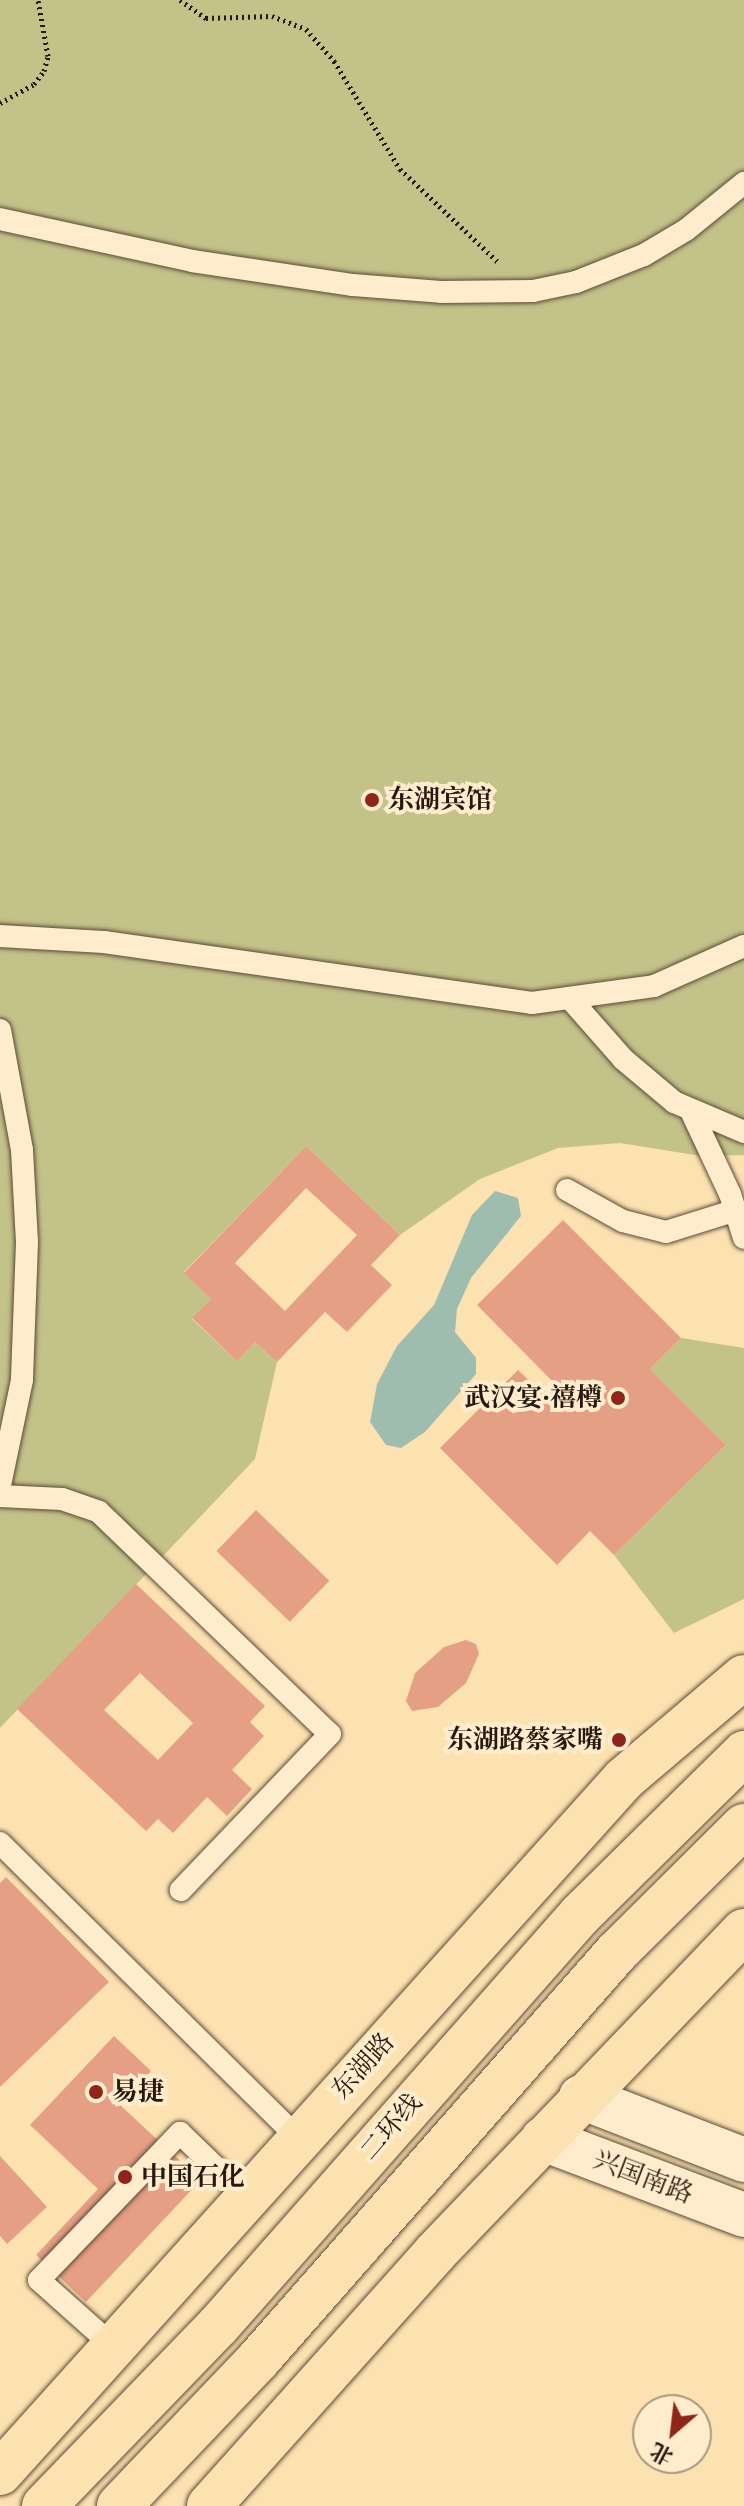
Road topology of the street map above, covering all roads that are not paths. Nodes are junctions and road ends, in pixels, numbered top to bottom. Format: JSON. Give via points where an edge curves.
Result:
{"nodes":[{"id":1,"x":744,"y":183,"type":"edge"},
{"id":2,"x":0,"y":219,"type":"edge"},
{"id":3,"x":0,"y":936,"type":"edge"},
{"id":4,"x":744,"y":946,"type":"edge"},
{"id":5,"x":573,"y":1002,"type":"junction"},
{"id":6,"x":0,"y":1030,"type":"edge"},
{"id":7,"x":692,"y":1113,"type":"junction"},
{"id":8,"x":744,"y":1132,"type":"edge"},
{"id":9,"x":567,"y":1190,"type":"dead end"},
{"id":10,"x":736,"y":1210,"type":"junction"},
{"id":11,"x":744,"y":1238,"type":"edge"},
{"id":12,"x":0,"y":1485,"type":"edge"},
{"id":13,"x":0,"y":1496,"type":"edge"},
{"id":14,"x":744,"y":1677,"type":"edge"},
{"id":15,"x":736,"y":1757,"type":"edge"},
{"id":16,"x":744,"y":1826,"type":"edge"},
{"id":17,"x":0,"y":1843,"type":"edge"},
{"id":18,"x":181,"y":1890,"type":"dead end"},
{"id":19,"x":744,"y":1931,"type":"edge"},
{"id":20,"x":581,"y":2097,"type":"junction"},
{"id":21,"x":298,"y":2138,"type":"junction"},
{"id":22,"x":543,"y":2139,"type":"junction"},
{"id":23,"x":744,"y":2160,"type":"edge"},
{"id":24,"x":246,"y":2197,"type":"junction"},
{"id":25,"x":744,"y":2215,"type":"edge"},
{"id":26,"x":113,"y":2346,"type":"junction"},
{"id":27,"x":0,"y":2473,"type":"edge"},
{"id":28,"x":44,"y":2506,"type":"edge"},
{"id":29,"x":119,"y":2506,"type":"edge"},
{"id":30,"x":209,"y":2506,"type":"edge"}],
"edges":[{"from":1,"to":2,"type":"lane","via":[[686,230],[644,255],[576,282],[533,291],[441,292],[353,285],[192,261]]},
{"from":3,"to":5,"type":"lane","via":[[104,942],[532,1003]]},
{"from":4,"to":5,"type":"lane","via":[[654,986]]},
{"from":5,"to":7,"type":"lane","via":[[623,1059]]},
{"from":6,"to":12,"type":"lane","via":[[22,1150],[27,1242],[22,1380]]},
{"from":7,"to":8,"type":"lane"},
{"from":7,"to":10,"type":"lane"},
{"from":9,"to":10,"type":"lane","via":[[623,1221],[666,1232]]},
{"from":10,"to":11,"type":"lane"},
{"from":13,"to":18,"type":"lane","via":[[62,1499],[99,1512],[330,1734]]},
{"from":14,"to":21,"type":"main road","name":"东湖路","via":[[624,1779]]},
{"from":15,"to":28,"type":"main road","name":"二环线","via":[[580,1915],[218,2326]]},
{"from":16,"to":29,"type":"main road","via":[[617,1952],[258,2360]]},
{"from":17,"to":21,"type":"lane"},
{"from":19,"to":20,"type":"main road"},
{"from":20,"to":22,"type":"main road"},
{"from":20,"to":23,"type":"main road","name":"兴国南路"},
{"from":21,"to":24,"type":"main road","name":"东湖路"},
{"from":22,"to":25,"type":"main road","name":"兴国南路"},
{"from":22,"to":30,"type":"main road"},
{"from":24,"to":26,"type":"main road","name":"东湖路"},
{"from":24,"to":26,"type":"lane","via":[[180,2133],[39,2280]]},
{"from":26,"to":27,"type":"main road","name":"东湖路"}]}
